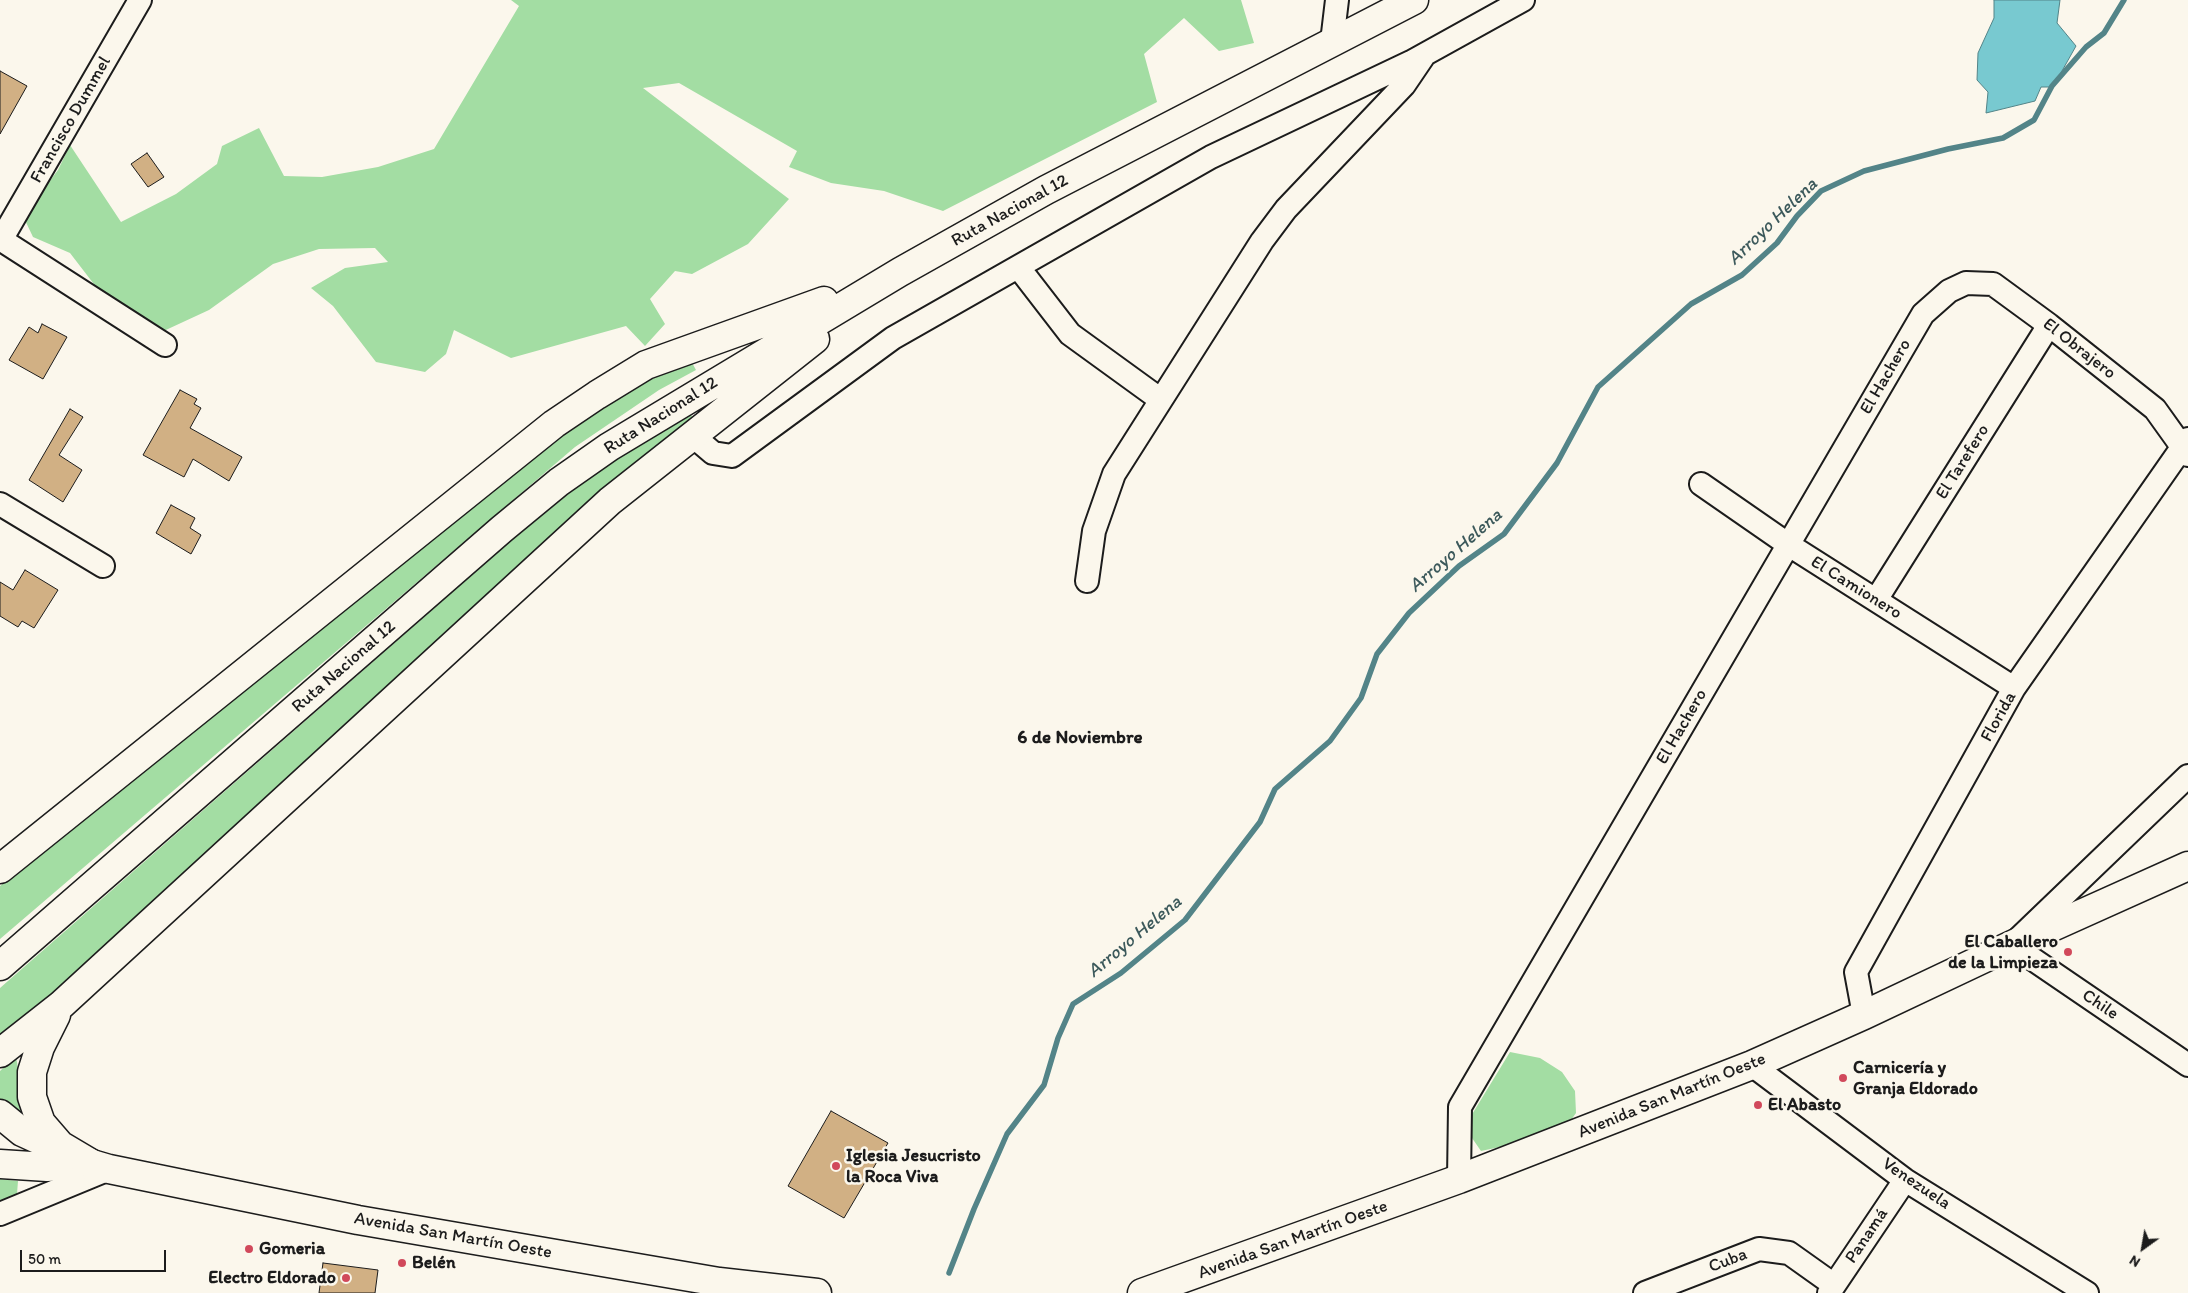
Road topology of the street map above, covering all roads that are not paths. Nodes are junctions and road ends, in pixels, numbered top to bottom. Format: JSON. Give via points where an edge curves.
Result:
{"nodes":[{"id":1,"x":140,"y":0,"type":"edge"},
{"id":2,"x":1337,"y":0,"type":"edge"},
{"id":3,"x":1414,"y":0,"type":"edge"},
{"id":4,"x":1523,"y":0,"type":"edge"},
{"id":5,"x":1332,"y":42,"type":"junction"},
{"id":6,"x":1425,"y":54,"type":"junction"},
{"id":7,"x":0,"y":240,"type":"edge"},
{"id":8,"x":1019,"y":268,"type":"junction"},
{"id":9,"x":900,"y":272,"type":"junction"},
{"id":10,"x":1948,"y":291,"type":"joint"},
{"id":11,"x":2050,"y":324,"type":"junction"},
{"id":12,"x":164,"y":345,"type":"dead end"},
{"id":13,"x":1161,"y":400,"type":"junction"},
{"id":14,"x":693,"y":436,"type":"junction"},
{"id":15,"x":2186,"y":447,"type":"edge"},
{"id":16,"x":1701,"y":484,"type":"dead end"},
{"id":17,"x":0,"y":504,"type":"edge"},
{"id":18,"x":1789,"y":545,"type":"junction"},
{"id":19,"x":103,"y":566,"type":"dead end"},
{"id":20,"x":1087,"y":581,"type":"dead end"},
{"id":21,"x":1876,"y":600,"type":"junction"},
{"id":22,"x":2014,"y":688,"type":"junction"},
{"id":23,"x":2188,"y":776,"type":"edge"},
{"id":24,"x":2188,"y":866,"type":"edge"},
{"id":25,"x":0,"y":869,"type":"edge"},
{"id":26,"x":2012,"y":944,"type":"junction"},
{"id":27,"x":0,"y":966,"type":"edge"},
{"id":28,"x":61,"y":1004,"type":"junction"},
{"id":29,"x":1864,"y":1015,"type":"junction"},
{"id":30,"x":0,"y":1053,"type":"edge"},
{"id":31,"x":1752,"y":1065,"type":"junction"},
{"id":32,"x":2188,"y":1065,"type":"edge"},
{"id":33,"x":0,"y":1114,"type":"edge"},
{"id":34,"x":0,"y":1154,"type":"edge"},
{"id":35,"x":0,"y":1164,"type":"edge"},
{"id":36,"x":47,"y":1166,"type":"junction"},
{"id":37,"x":100,"y":1167,"type":"junction"},
{"id":38,"x":1459,"y":1179,"type":"junction"},
{"id":39,"x":1905,"y":1180,"type":"junction"},
{"id":40,"x":0,"y":1214,"type":"edge"},
{"id":41,"x":715,"y":1288,"type":"edge"},
{"id":42,"x":1832,"y":1289,"type":"edge"},
{"id":43,"x":817,"y":1293,"type":"edge"},
{"id":44,"x":1142,"y":1293,"type":"edge"},
{"id":45,"x":1645,"y":1293,"type":"edge"},
{"id":46,"x":2087,"y":1293,"type":"edge"}],
"edges":[{"from":1,"to":7,"type":"street","name":"Francisco Dummel"},
{"from":2,"to":5,"type":"street"},
{"from":3,"to":5,"type":"main road","name":"Ruta Nacional 12"},
{"from":4,"to":6,"type":"street"},
{"from":5,"to":9,"type":"main road","name":"Ruta Nacional 12","via":[[1046,190]]},
{"from":6,"to":8,"type":"street","via":[[1211,157]]},
{"from":6,"to":13,"type":"street","via":[[1404,85],[1286,209],[1262,241]]},
{"from":7,"to":12,"type":"street"},
{"from":8,"to":13,"type":"street","via":[[1070,334]]},
{"from":8,"to":14,"type":"street","via":[[893,338],[732,456],[713,453]]},
{"from":9,"to":14,"type":"main road"},
{"from":9,"to":25,"type":"main road","via":[[646,366],[590,399],[554,424]]},
{"from":9,"to":27,"type":"main road","name":"Ruta Nacional 12","via":[[617,442],[559,482]]},
{"from":10,"to":11,"type":"street","name":"El Obrajero","via":[[1966,284],[1993,284]]},
{"from":10,"to":18,"type":"street","name":"El Hachero","via":[[1923,314]]},
{"from":11,"to":15,"type":"street","name":"El Obrajero","via":[[2155,409]]},
{"from":11,"to":21,"type":"street","name":"El Tarefero"},
{"from":13,"to":20,"type":"street","via":[[1114,474],[1094,531]]},
{"from":14,"to":28,"type":"main road","via":[[610,501]]},
{"from":15,"to":22,"type":"street","name":"Florida"},
{"from":16,"to":18,"type":"street","name":"El Camionero"},
{"from":17,"to":19,"type":"street"},
{"from":18,"to":21,"type":"street","name":"El Camionero"},
{"from":18,"to":38,"type":"street","name":"El Hachero","via":[[1460,1107]]},
{"from":21,"to":22,"type":"street","name":"El Camionero"},
{"from":22,"to":29,"type":"street","name":"Florida","via":[[1856,972]]},
{"from":23,"to":26,"type":"street"},
{"from":24,"to":26,"type":"main road","name":"Avenida San Martín Oeste"},
{"from":26,"to":29,"type":"main road","name":"Avenida San Martín Oeste"},
{"from":26,"to":32,"type":"street","name":"Chile"},
{"from":28,"to":30,"type":"main road"},
{"from":28,"to":37,"type":"main road","via":[[32,1072],[32,1097],[41,1123],[60,1145]]},
{"from":29,"to":31,"type":"main road","name":"Avenida San Martín Oeste"},
{"from":31,"to":38,"type":"main road","name":"Avenida San Martín Oeste"},
{"from":31,"to":39,"type":"street","name":"Venezuela"},
{"from":33,"to":37,"type":"main road","via":[[22,1132]]},
{"from":34,"to":36,"type":"main road"},
{"from":35,"to":36,"type":"main road"},
{"from":36,"to":37,"type":"main road"},
{"from":37,"to":40,"type":"street"},
{"from":37,"to":41,"type":"main road","name":"Avenida San Martín Oeste"},
{"from":38,"to":44,"type":"main road","name":"Avenida San Martín Oeste"},
{"from":39,"to":42,"type":"street","name":"Panamá"},
{"from":39,"to":46,"type":"street","name":"Venezuela"},
{"from":41,"to":43,"type":"main road","name":"Avenida San Martín Oeste"},
{"from":42,"to":45,"type":"street","name":"Cuba","via":[[1790,1253],[1759,1249]]}]}
